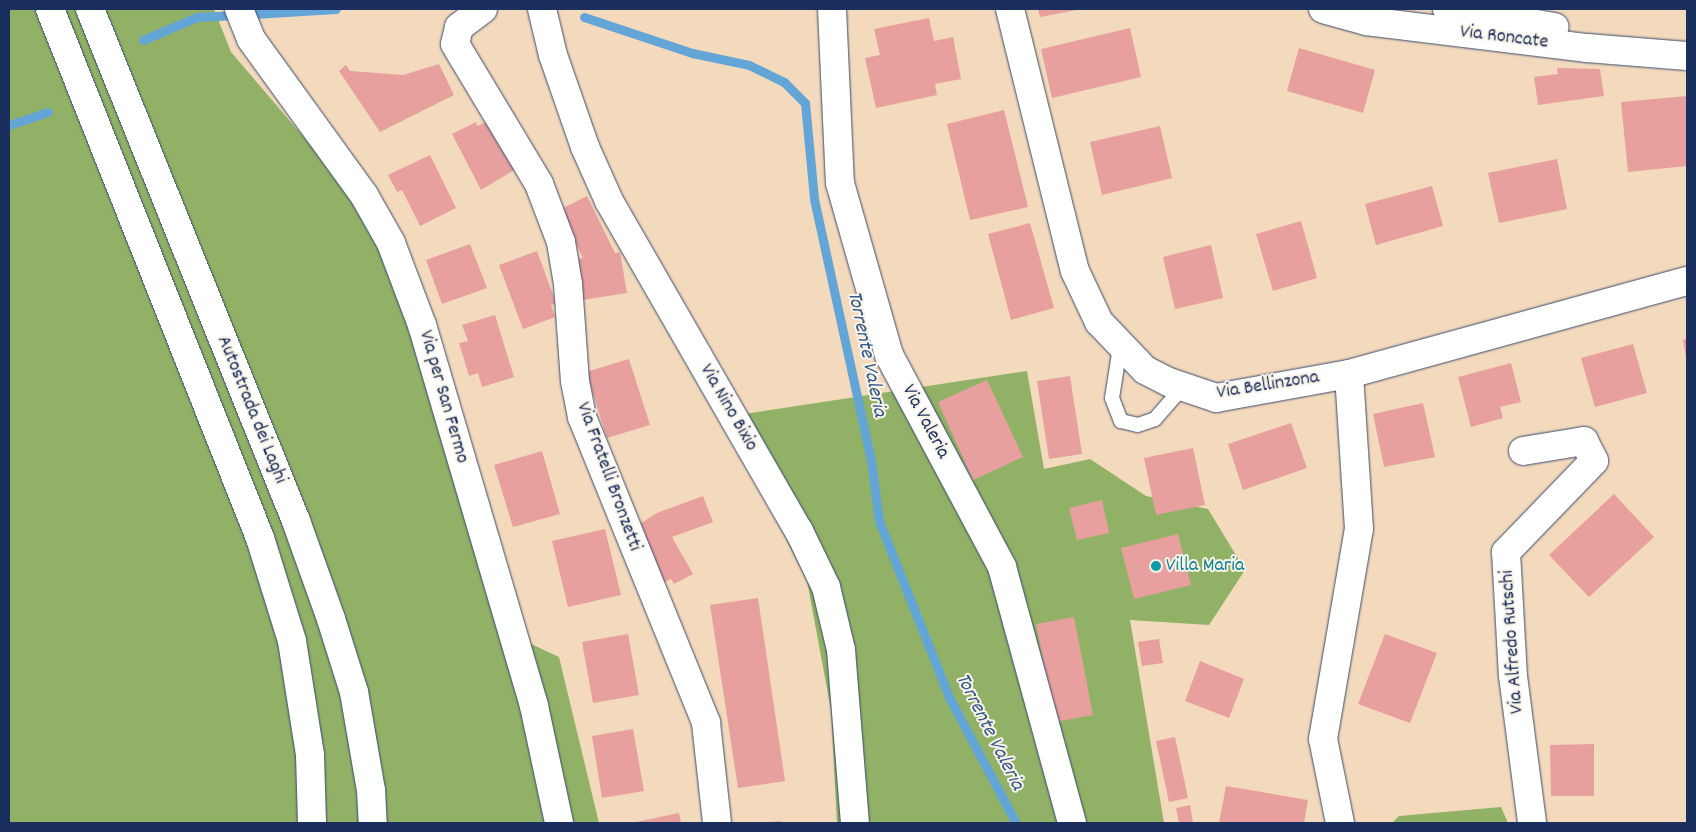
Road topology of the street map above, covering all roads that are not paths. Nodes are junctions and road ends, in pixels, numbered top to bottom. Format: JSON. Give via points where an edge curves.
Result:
{"nodes":[{"id":1,"x":50,"y":9,"type":"edge"},
{"id":2,"x":90,"y":9,"type":"edge"},
{"id":3,"x":239,"y":9,"type":"edge"},
{"id":4,"x":483,"y":9,"type":"edge"},
{"id":5,"x":542,"y":9,"type":"edge"},
{"id":6,"x":832,"y":9,"type":"edge"},
{"id":7,"x":1010,"y":9,"type":"edge"},
{"id":8,"x":1323,"y":9,"type":"edge"},
{"id":9,"x":1447,"y":9,"type":"edge"},
{"id":10,"x":1687,"y":37,"type":"edge"},
{"id":11,"x":1687,"y":56,"type":"edge"},
{"id":12,"x":1687,"y":281,"type":"edge"},
{"id":13,"x":1120,"y":347,"type":"junction"},
{"id":14,"x":1349,"y":374,"type":"junction"},
{"id":15,"x":1183,"y":387,"type":"junction"},
{"id":16,"x":1523,"y":451,"type":"dead end"},
{"id":17,"x":312,"y":823,"type":"edge"},
{"id":18,"x":373,"y":823,"type":"edge"},
{"id":19,"x":559,"y":823,"type":"edge"},
{"id":20,"x":717,"y":823,"type":"edge"},
{"id":21,"x":855,"y":823,"type":"edge"},
{"id":22,"x":1072,"y":823,"type":"edge"},
{"id":23,"x":1340,"y":823,"type":"edge"},
{"id":24,"x":1532,"y":823,"type":"edge"}],
"edges":[{"from":1,"to":17,"type":"main road","name":"Autostrada dei Laghi","via":[[260,538],[292,641],[310,755]]},
{"from":2,"to":18,"type":"main road","name":"Autostrada dei Laghi","via":[[296,521],[354,692],[371,790]]},
{"from":3,"to":19,"type":"main road","name":"Via per San Fermo","via":[[251,39],[364,195],[391,243],[422,325],[534,706]]},
{"from":4,"to":20,"type":"main road","name":"Via Fratelli Bronzetti","via":[[459,27],[455,44],[539,184],[561,242],[568,284],[575,381],[582,417],[706,723]]},
{"from":5,"to":21,"type":"main road","name":"Via Nino Bixio","via":[[585,147],[609,201],[798,530],[826,587],[841,650]]},
{"from":6,"to":22,"type":"main road","name":"Via Valeria","via":[[840,183],[889,354],[1002,567]]},
{"from":7,"to":13,"type":"main road","name":"Via Bellinzona","via":[[1074,270],[1098,322]]},
{"from":8,"to":11,"type":"main road","name":"Via Roncate","via":[[1366,21],[1587,48]]},
{"from":9,"to":10,"type":"main road","via":[[1590,32]]},
{"from":12,"to":14,"type":"main road","name":"Via Bellinzona"},
{"from":13,"to":15,"type":"main road","name":"Via Bellinzona","via":[[1145,370]]},
{"from":13,"to":15,"type":"lane","via":[[1112,398],[1121,421],[1138,424],[1154,419]]},
{"from":14,"to":15,"type":"main road","name":"Via Bellinzona","via":[[1216,398]]},
{"from":14,"to":23,"type":"main road","via":[[1359,529],[1323,739]]},
{"from":16,"to":24,"type":"main road","name":"Via Alfredo Rutschi","via":[[1584,440],[1594,461],[1506,552],[1513,676]]}]}
